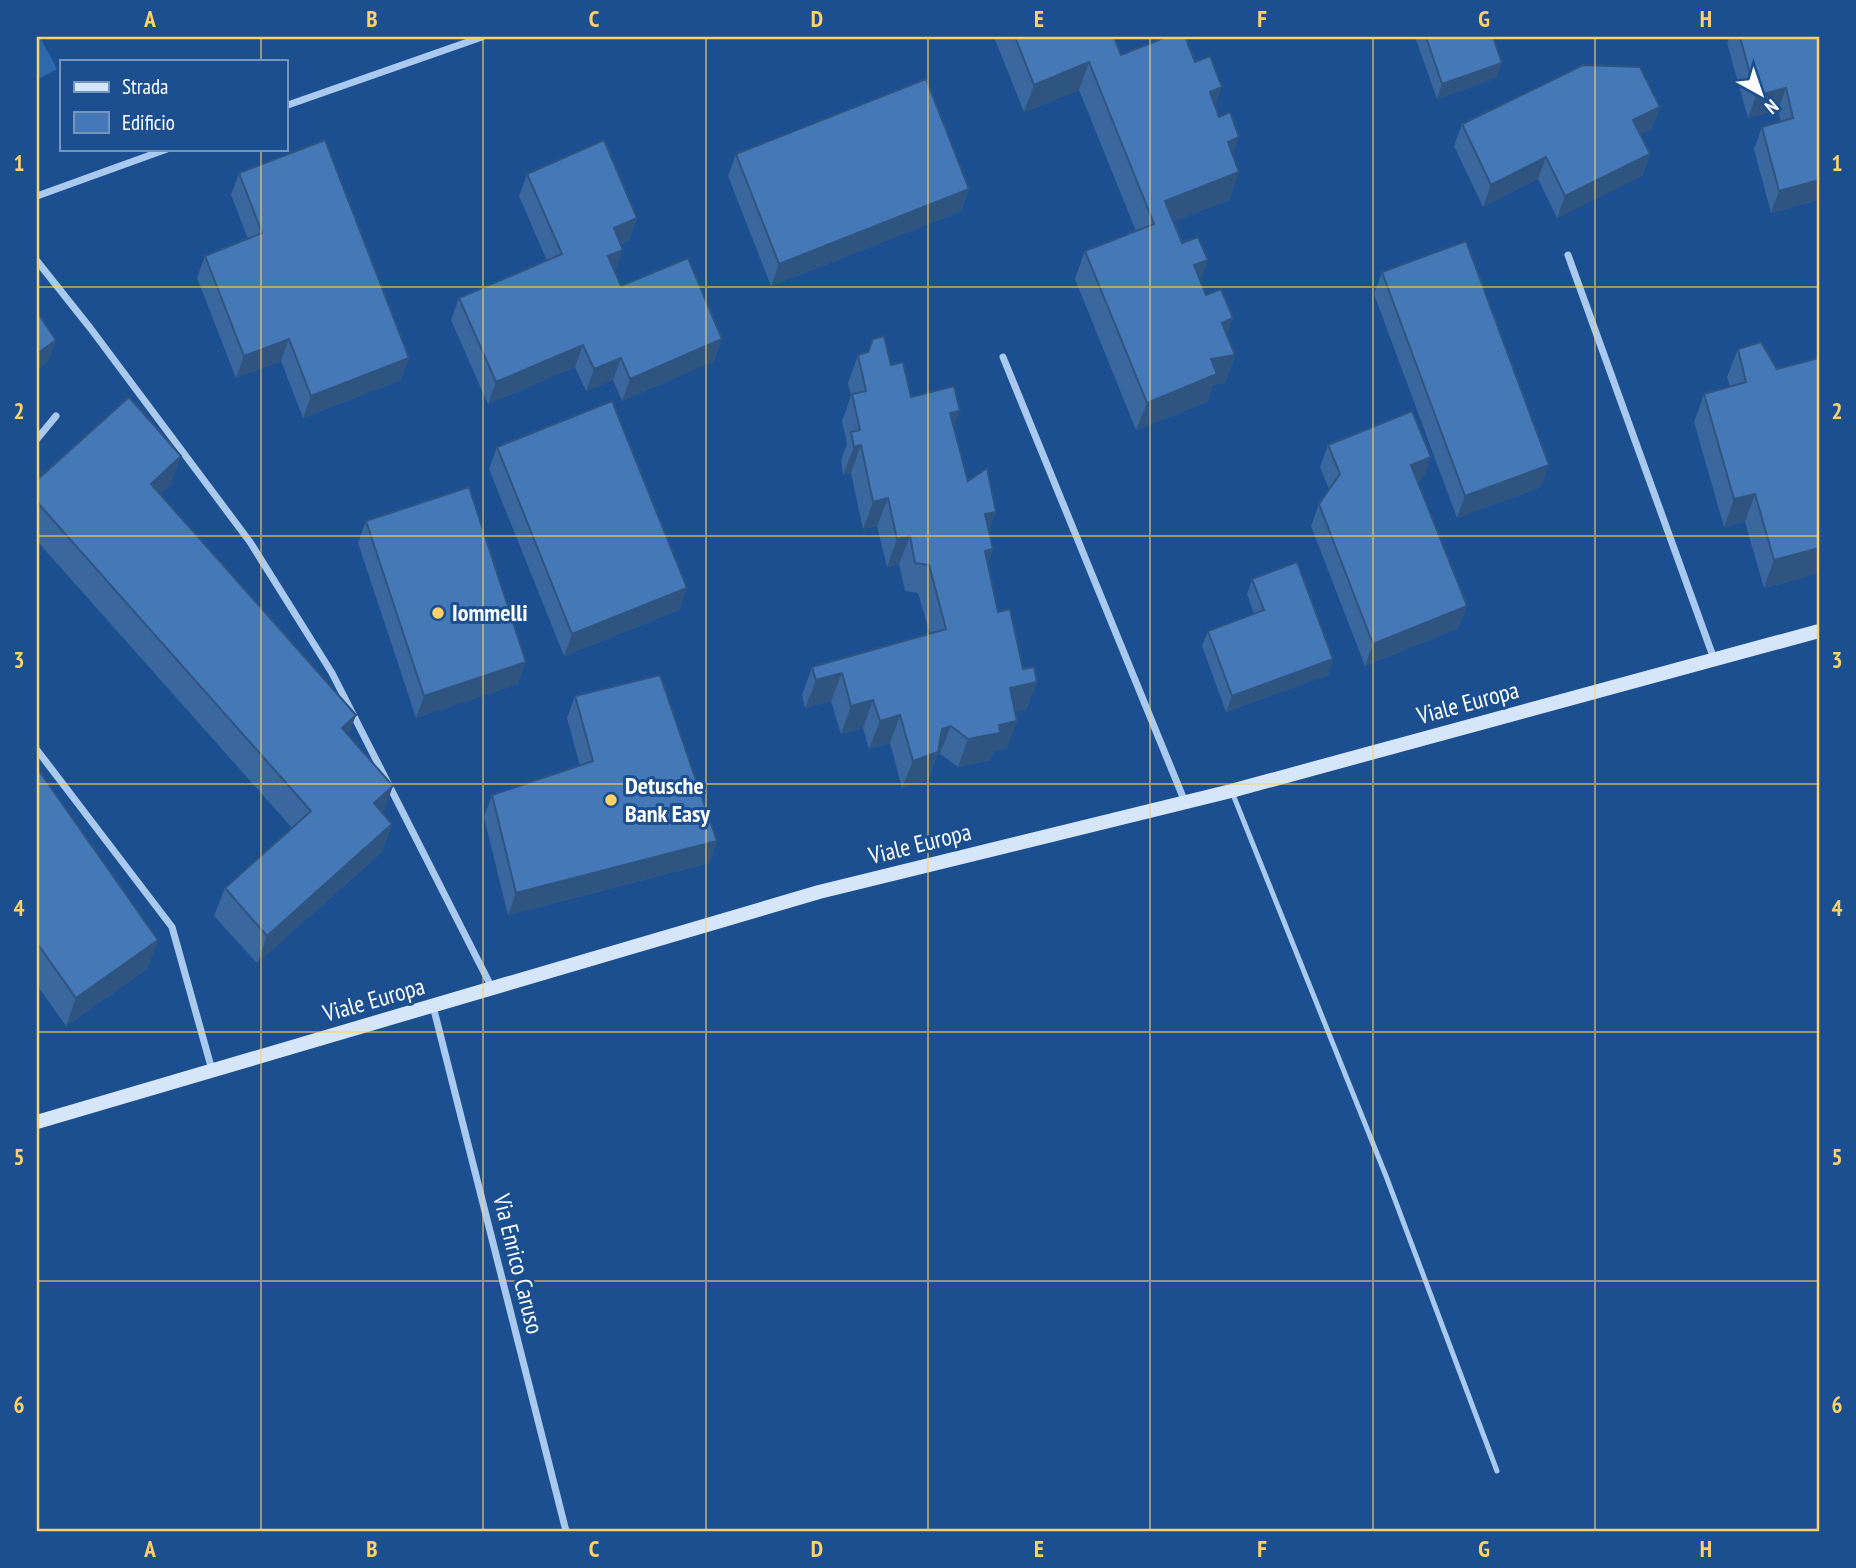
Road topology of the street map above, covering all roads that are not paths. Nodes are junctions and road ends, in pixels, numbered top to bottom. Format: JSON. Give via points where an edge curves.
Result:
{"nodes":[{"id":1,"x":482,"y":37,"type":"edge"},
{"id":2,"x":287,"y":105,"type":"edge"},
{"id":3,"x":164,"y":150,"type":"edge"},
{"id":4,"x":37,"y":196,"type":"edge"},
{"id":5,"x":1567,"y":255,"type":"dead end"},
{"id":6,"x":37,"y":261,"type":"edge"},
{"id":7,"x":1003,"y":357,"type":"dead end"},
{"id":8,"x":56,"y":416,"type":"dead end"},
{"id":9,"x":37,"y":439,"type":"edge"},
{"id":10,"x":1819,"y":631,"type":"edge"},
{"id":11,"x":1714,"y":659,"type":"junction"},
{"id":12,"x":37,"y":750,"type":"edge"},
{"id":13,"x":1231,"y":791,"type":"junction"},
{"id":14,"x":1185,"y":803,"type":"junction"},
{"id":15,"x":493,"y":989,"type":"junction"},
{"id":16,"x":433,"y":1006,"type":"junction"},
{"id":17,"x":212,"y":1071,"type":"junction"},
{"id":18,"x":37,"y":1122,"type":"edge"},
{"id":19,"x":1497,"y":1471,"type":"dead end"},
{"id":20,"x":566,"y":1531,"type":"edge"}],
"edges":[{"from":1,"to":2,"type":"street"},
{"from":3,"to":4,"type":"street"},
{"from":5,"to":11,"type":"street"},
{"from":6,"to":15,"type":"street","via":[[250,542],[332,673]]},
{"from":7,"to":14,"type":"street"},
{"from":8,"to":9,"type":"street"},
{"from":10,"to":11,"type":"main road","name":"Viale Europa"},
{"from":11,"to":13,"type":"main road","name":"Viale Europa"},
{"from":12,"to":17,"type":"street","via":[[172,927]]},
{"from":13,"to":14,"type":"main road","name":"Viale Europa"},
{"from":13,"to":19,"type":"lane","via":[[1386,1176]]},
{"from":14,"to":15,"type":"main road","name":"Viale Europa","via":[[819,892]]},
{"from":15,"to":16,"type":"main road","name":"Viale Europa"},
{"from":16,"to":17,"type":"main road","name":"Viale Europa"},
{"from":16,"to":20,"type":"street","name":"Via Enrico Caruso"},
{"from":17,"to":18,"type":"main road","name":"Viale Europa"}]}
